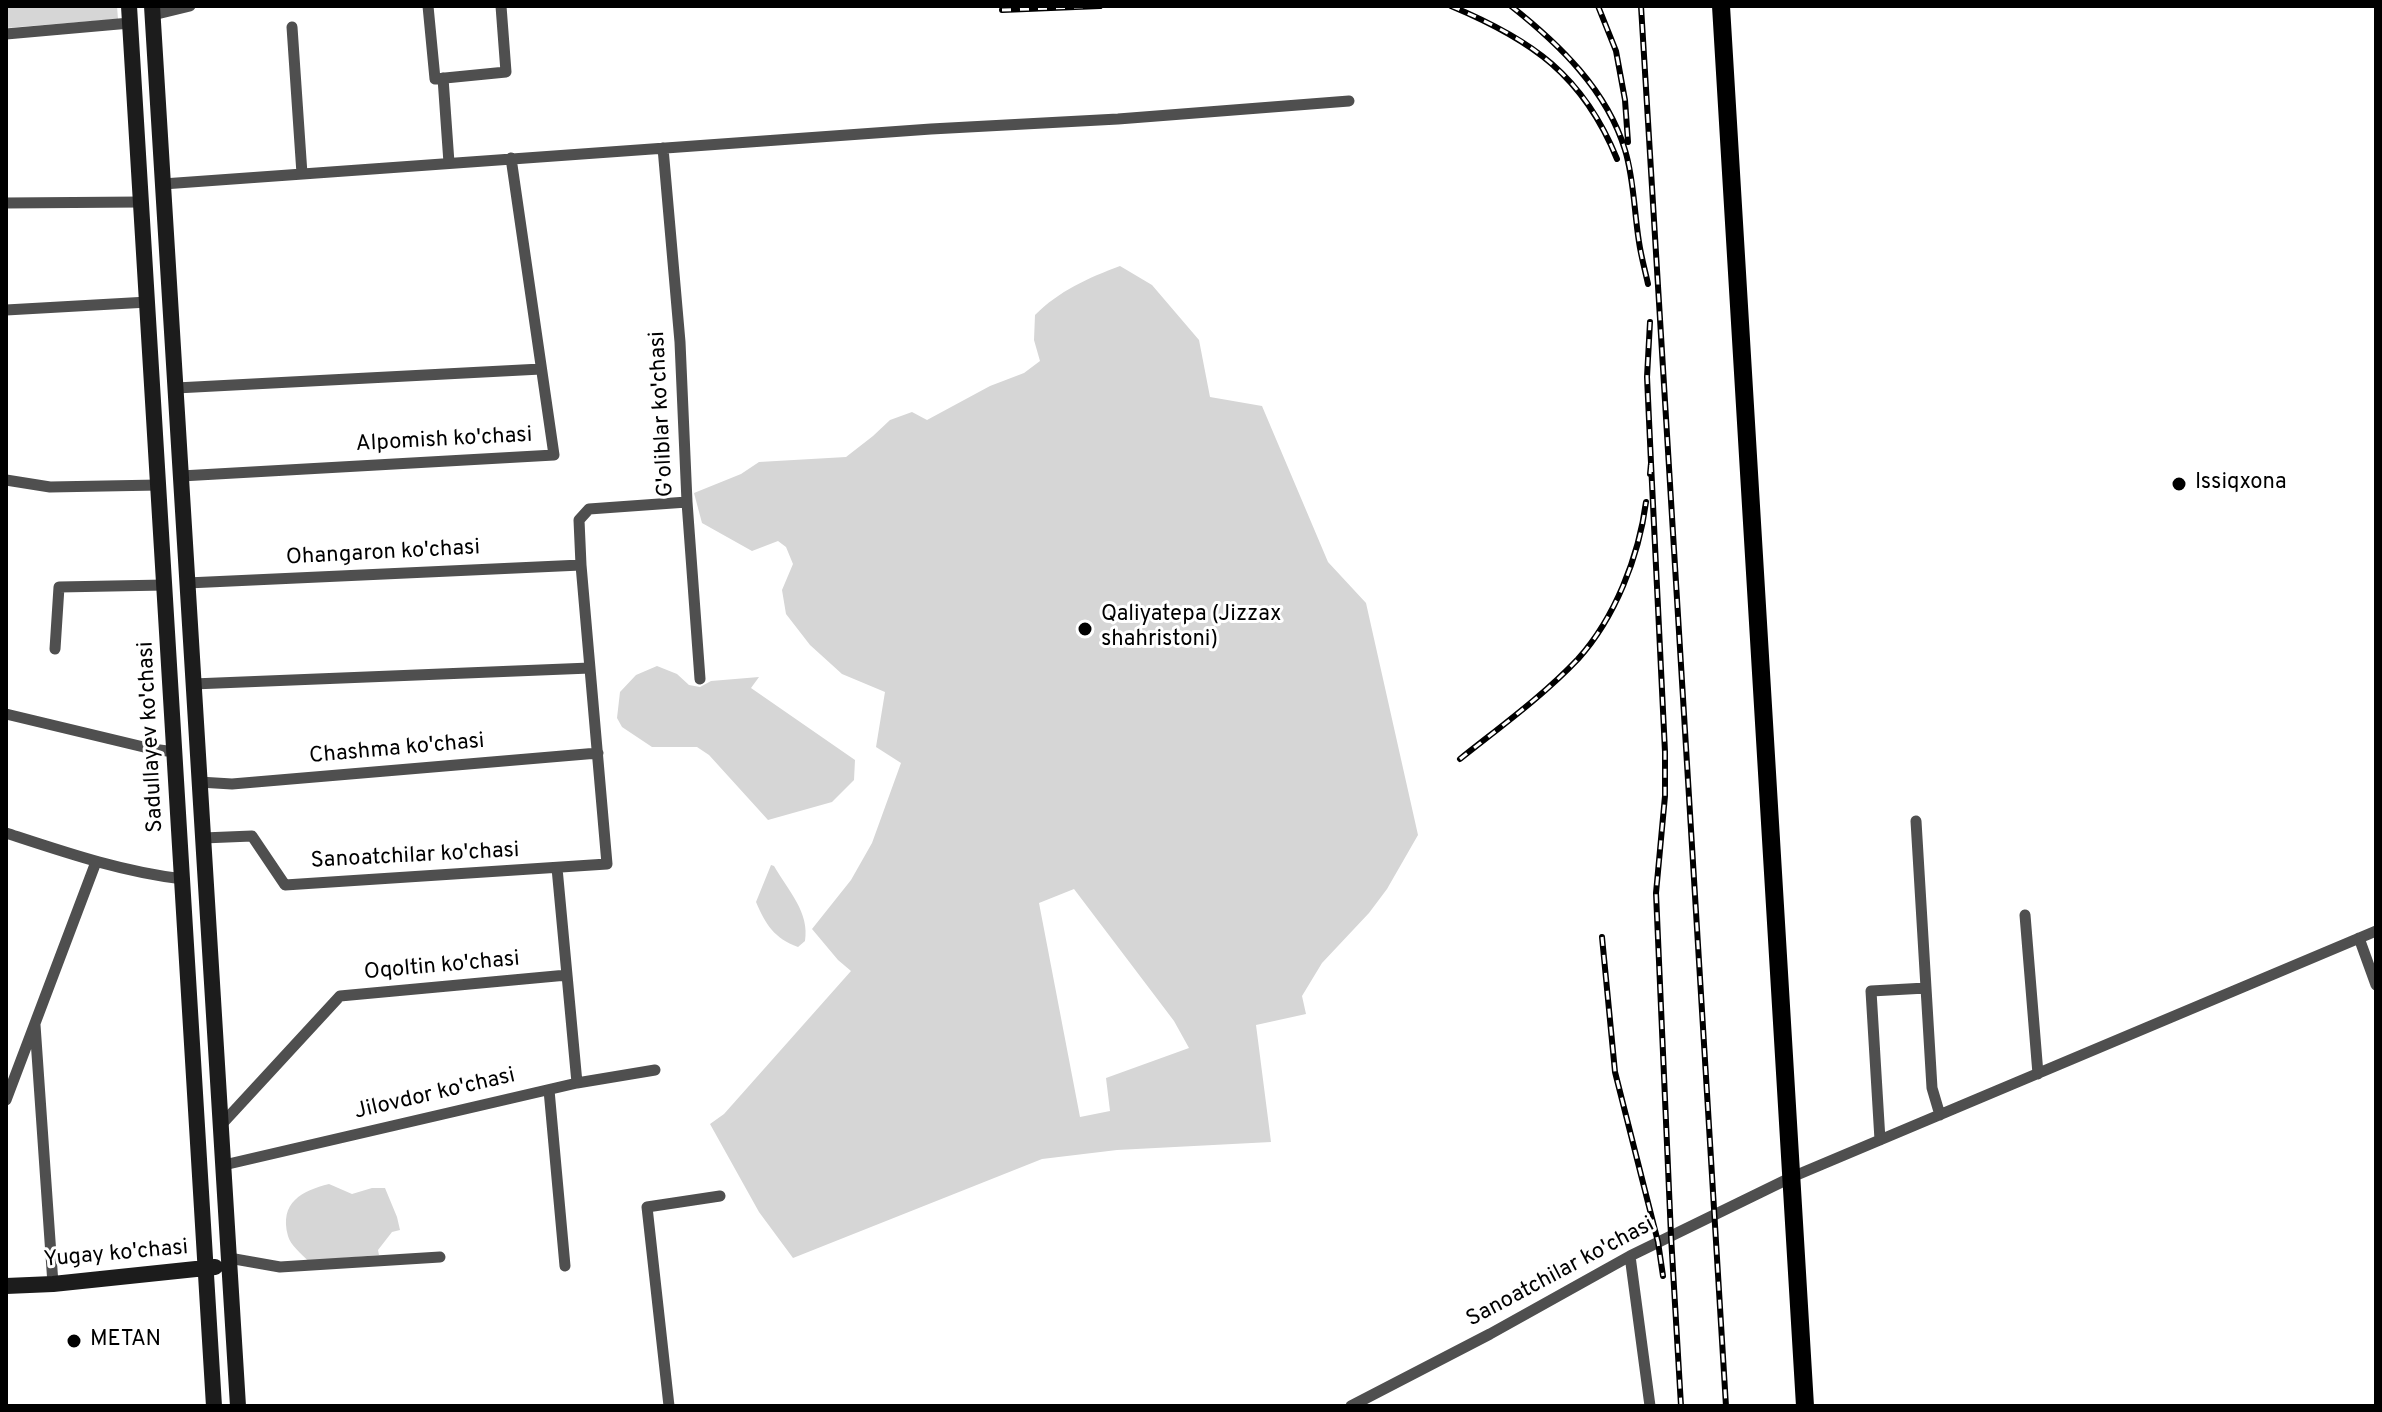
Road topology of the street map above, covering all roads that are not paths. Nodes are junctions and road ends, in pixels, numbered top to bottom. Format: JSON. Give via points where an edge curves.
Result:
{"nodes":[{"id":1,"x":190,"y":6,"type":"edge"},
{"id":2,"x":428,"y":6,"type":"edge"},
{"id":3,"x":501,"y":6,"type":"edge"},
{"id":4,"x":1721,"y":6,"type":"edge"},
{"id":5,"x":152,"y":10,"type":"edge"},
{"id":6,"x":129,"y":14,"type":"edge"},
{"id":7,"x":292,"y":27,"type":"dead end"},
{"id":8,"x":6,"y":34,"type":"edge"},
{"id":9,"x":443,"y":78,"type":"junction"},
{"id":10,"x":1349,"y":101,"type":"dead end"},
{"id":11,"x":663,"y":148,"type":"junction"},
{"id":12,"x":511,"y":158,"type":"junction"},
{"id":13,"x":449,"y":163,"type":"junction"},
{"id":14,"x":302,"y":174,"type":"junction"},
{"id":15,"x":163,"y":184,"type":"junction"},
{"id":16,"x":141,"y":202,"type":"junction"},
{"id":17,"x":6,"y":203,"type":"edge"},
{"id":18,"x":148,"y":302,"type":"junction"},
{"id":19,"x":6,"y":310,"type":"edge"},
{"id":20,"x":541,"y":369,"type":"junction"},
{"id":21,"x":176,"y":388,"type":"junction"},
{"id":22,"x":181,"y":476,"type":"junction"},
{"id":23,"x":6,"y":480,"type":"edge"},
{"id":24,"x":159,"y":485,"type":"junction"},
{"id":25,"x":687,"y":502,"type":"junction"},
{"id":26,"x":581,"y":565,"type":"junction"},
{"id":27,"x":187,"y":583,"type":"junction"},
{"id":28,"x":165,"y":585,"type":"junction"},
{"id":29,"x":55,"y":649,"type":"dead end"},
{"id":30,"x":590,"y":668,"type":"junction"},
{"id":31,"x":700,"y":679,"type":"dead end"},
{"id":32,"x":193,"y":684,"type":"junction"},
{"id":33,"x":6,"y":714,"type":"edge"},
{"id":34,"x":175,"y":752,"type":"junction"},
{"id":35,"x":598,"y":753,"type":"junction"},
{"id":36,"x":199,"y":782,"type":"junction"},
{"id":37,"x":1916,"y":821,"type":"dead end"},
{"id":38,"x":6,"y":833,"type":"edge"},
{"id":39,"x":203,"y":838,"type":"junction"},
{"id":40,"x":96,"y":862,"type":"junction"},
{"id":41,"x":557,"y":868,"type":"junction"},
{"id":42,"x":183,"y":879,"type":"junction"},
{"id":43,"x":2025,"y":915,"type":"dead end"},
{"id":44,"x":2376,"y":931,"type":"edge"},
{"id":45,"x":2359,"y":938,"type":"junction"},
{"id":46,"x":567,"y":975,"type":"junction"},
{"id":47,"x":2376,"y":985,"type":"edge"},
{"id":48,"x":1926,"y":988,"type":"junction"},
{"id":49,"x":35,"y":1025,"type":"junction"},
{"id":50,"x":655,"y":1070,"type":"dead end"},
{"id":51,"x":2038,"y":1074,"type":"junction"},
{"id":52,"x":577,"y":1083,"type":"junction"},
{"id":53,"x":549,"y":1090,"type":"junction"},
{"id":54,"x":6,"y":1100,"type":"edge"},
{"id":55,"x":1940,"y":1115,"type":"junction"},
{"id":56,"x":221,"y":1125,"type":"junction"},
{"id":57,"x":1880,"y":1140,"type":"junction"},
{"id":58,"x":224,"y":1165,"type":"junction"},
{"id":59,"x":1792,"y":1177,"type":"junction"},
{"id":60,"x":720,"y":1196,"type":"dead end"},
{"id":61,"x":1630,"y":1256,"type":"junction"},
{"id":62,"x":440,"y":1257,"type":"dead end"},
{"id":63,"x":229,"y":1261,"type":"junction"},
{"id":64,"x":565,"y":1266,"type":"dead end"},
{"id":65,"x":206,"y":1269,"type":"junction"},
{"id":66,"x":53,"y":1284,"type":"junction"},
{"id":67,"x":6,"y":1286,"type":"edge"},
{"id":68,"x":214,"y":1406,"type":"edge"},
{"id":69,"x":238,"y":1406,"type":"edge"},
{"id":70,"x":669,"y":1406,"type":"edge"},
{"id":71,"x":1351,"y":1406,"type":"edge"},
{"id":72,"x":1650,"y":1406,"type":"edge"},
{"id":73,"x":1805,"y":1406,"type":"edge"}],
"edges":[{"from":1,"to":5,"type":"street"},
{"from":2,"to":9,"type":"street","via":[[435,79]]},
{"from":3,"to":9,"type":"street","via":[[506,72]]},
{"from":4,"to":59,"type":"main road"},
{"from":5,"to":15,"type":"main road","name":"Sadullayev ko'chasi"},
{"from":6,"to":8,"type":"street"},
{"from":6,"to":16,"type":"main road","name":"Sadullayev ko'chasi"},
{"from":7,"to":14,"type":"street"},
{"from":9,"to":13,"type":"street"},
{"from":10,"to":11,"type":"street"},
{"from":11,"to":12,"type":"street"},
{"from":11,"to":25,"type":"street","name":"G'oliblar ko'chasi"},
{"from":12,"to":13,"type":"street"},
{"from":12,"to":20,"type":"street","name":"Alpomish ko'chasi"},
{"from":13,"to":14,"type":"street"},
{"from":14,"to":15,"type":"street"},
{"from":15,"to":21,"type":"main road","name":"Sadullayev ko'chasi"},
{"from":16,"to":17,"type":"street"},
{"from":16,"to":18,"type":"main road","name":"Sadullayev ko'chasi"},
{"from":18,"to":19,"type":"street"},
{"from":18,"to":24,"type":"main road","name":"Sadullayev ko'chasi"},
{"from":20,"to":21,"type":"street"},
{"from":20,"to":22,"type":"street","name":"Alpomish ko'chasi","via":[[554,455]]},
{"from":21,"to":22,"type":"main road","name":"Sadullayev ko'chasi"},
{"from":22,"to":27,"type":"main road","name":"Sadullayev ko'chasi"},
{"from":23,"to":24,"type":"street","via":[[50,487]]},
{"from":24,"to":28,"type":"main road","name":"Sadullayev ko'chasi"},
{"from":25,"to":26,"type":"street","via":[[589,509],[579,520]]},
{"from":25,"to":31,"type":"street","name":"G'oliblar ko'chasi"},
{"from":26,"to":27,"type":"street","name":"Ohangaron ko'chasi"},
{"from":26,"to":30,"type":"street"},
{"from":27,"to":32,"type":"main road","name":"Sadullayev ko'chasi"},
{"from":28,"to":29,"type":"street","via":[[59,587]]},
{"from":28,"to":34,"type":"main road","name":"Sadullayev ko'chasi"},
{"from":30,"to":32,"type":"street"},
{"from":30,"to":35,"type":"street"},
{"from":32,"to":36,"type":"main road","name":"Sadullayev ko'chasi"},
{"from":33,"to":34,"type":"street"},
{"from":34,"to":42,"type":"main road","name":"Sadullayev ko'chasi"},
{"from":35,"to":36,"type":"street","name":"Chashma ko'chasi","via":[[232,784]]},
{"from":35,"to":41,"type":"street","name":"Sanoatchilar ko'chasi","via":[[607,864]]},
{"from":36,"to":39,"type":"main road","name":"Sadullayev ko'chasi"},
{"from":37,"to":48,"type":"street"},
{"from":38,"to":40,"type":"street"},
{"from":39,"to":41,"type":"street","name":"Sanoatchilar ko'chasi","via":[[252,836],[285,885]]},
{"from":39,"to":56,"type":"main road","name":"Sadullayev ko'chasi"},
{"from":40,"to":42,"type":"street"},
{"from":40,"to":49,"type":"street"},
{"from":41,"to":46,"type":"street"},
{"from":42,"to":65,"type":"main road","name":"Sadullayev ko'chasi"},
{"from":43,"to":51,"type":"street"},
{"from":44,"to":45,"type":"street","name":"Sanoatchilar ko'chasi"},
{"from":45,"to":47,"type":"street"},
{"from":45,"to":51,"type":"street","name":"Sanoatchilar ko'chasi"},
{"from":46,"to":52,"type":"street"},
{"from":46,"to":56,"type":"street","name":"Oqoltin ko'chasi","via":[[340,996]]},
{"from":48,"to":55,"type":"street","via":[[1932,1088]]},
{"from":48,"to":57,"type":"street","via":[[1871,991]]},
{"from":49,"to":54,"type":"street"},
{"from":49,"to":66,"type":"street"},
{"from":50,"to":52,"type":"street","name":"Jilovdor ko'chasi"},
{"from":51,"to":55,"type":"street","name":"Sanoatchilar ko'chasi"},
{"from":52,"to":53,"type":"street","name":"Jilovdor ko'chasi"},
{"from":53,"to":58,"type":"street","name":"Jilovdor ko'chasi"},
{"from":53,"to":64,"type":"street"},
{"from":55,"to":57,"type":"street","name":"Sanoatchilar ko'chasi"},
{"from":56,"to":58,"type":"main road","name":"Sadullayev ko'chasi"},
{"from":57,"to":59,"type":"street","name":"Sanoatchilar ko'chasi"},
{"from":58,"to":63,"type":"main road","name":"Sadullayev ko'chasi"},
{"from":59,"to":61,"type":"street","name":"Sanoatchilar ko'chasi"},
{"from":59,"to":73,"type":"main road"},
{"from":60,"to":70,"type":"street","via":[[647,1207]]},
{"from":61,"to":71,"type":"street","name":"Sanoatchilar ko'chasi"},
{"from":61,"to":72,"type":"street"},
{"from":62,"to":63,"type":"street","via":[[280,1267]]},
{"from":63,"to":65,"type":"main road","name":"Yugay ko'chasi"},
{"from":63,"to":69,"type":"main road","name":"Sadullayev ko'chasi"},
{"from":65,"to":66,"type":"main road","name":"Yugay ko'chasi"},
{"from":65,"to":68,"type":"main road","name":"Sadullayev ko'chasi"},
{"from":66,"to":67,"type":"main road","name":"Yugay ko'chasi"}]}
